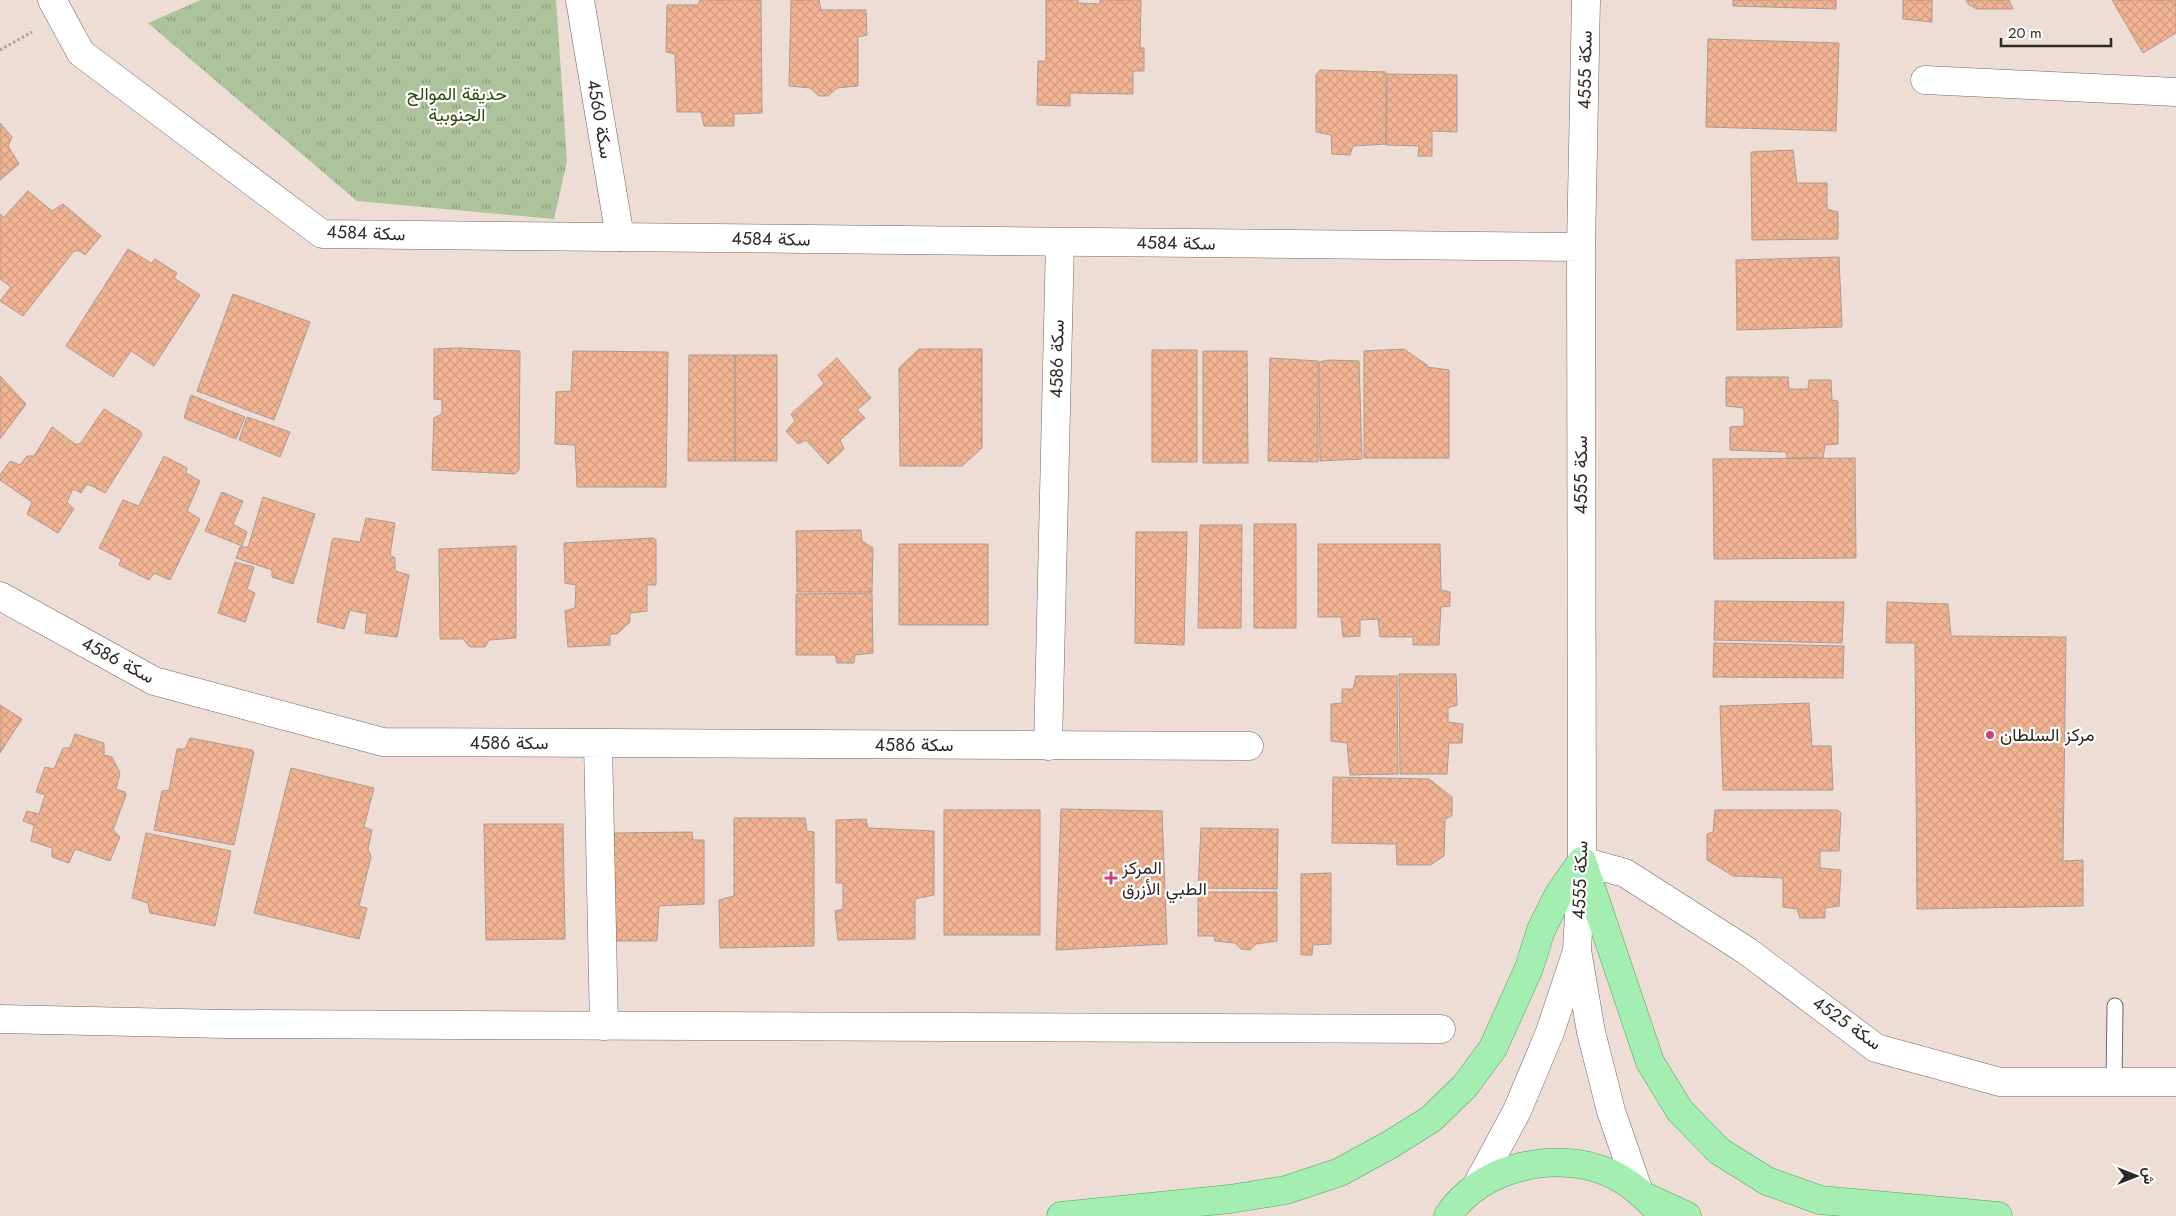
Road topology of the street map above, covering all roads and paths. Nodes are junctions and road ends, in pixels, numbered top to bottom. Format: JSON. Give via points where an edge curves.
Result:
{"nodes":[{"id":1,"x":52,"y":0,"type":"edge"},
{"id":2,"x":580,"y":0,"type":"edge"},
{"id":3,"x":1586,"y":0,"type":"edge"},
{"id":4,"x":1925,"y":80,"type":"dead end"},
{"id":5,"x":2176,"y":92,"type":"edge"},
{"id":6,"x":620,"y":237,"type":"junction"},
{"id":7,"x":1060,"y":242,"type":"junction"},
{"id":8,"x":1581,"y":247,"type":"junction"},
{"id":9,"x":0,"y":596,"type":"edge"},
{"id":10,"x":598,"y":743,"type":"junction"},
{"id":11,"x":1048,"y":746,"type":"junction"},
{"id":12,"x":1248,"y":746,"type":"dead end"},
{"id":13,"x":1582,"y":861,"type":"junction"},
{"id":14,"x":1577,"y":950,"type":"junction"},
{"id":15,"x":2115,"y":1006,"type":"dead end"},
{"id":16,"x":0,"y":1019,"type":"edge"},
{"id":17,"x":604,"y":1026,"type":"junction"},
{"id":18,"x":1441,"y":1029,"type":"dead end"},
{"id":19,"x":2114,"y":1082,"type":"junction"},
{"id":20,"x":2176,"y":1082,"type":"edge"},
{"id":21,"x":1476,"y":1187,"type":"junction"},
{"id":22,"x":1650,"y":1201,"type":"edge"},
{"id":23,"x":1444,"y":1213,"type":"edge"},
{"id":24,"x":1061,"y":1216,"type":"edge"},
{"id":25,"x":1687,"y":1216,"type":"edge"},
{"id":26,"x":1998,"y":1216,"type":"edge"}],
"edges":[{"from":1,"to":6,"type":"street","name":"سكة 4584","via":[[81,53],[322,234]]},
{"from":2,"to":6,"type":"street","name":"سكة 4560"},
{"from":3,"to":8,"type":"street","name":"سكة 4555"},
{"from":4,"to":5,"type":"street"},
{"from":6,"to":7,"type":"street","name":"سكة 4584"},
{"from":7,"to":8,"type":"street","name":"سكة 4584"},
{"from":7,"to":11,"type":"street","name":"سكة 4586"},
{"from":8,"to":13,"type":"street","name":"سكة 4555"},
{"from":9,"to":10,"type":"street","name":"سكة 4586","via":[[154,681],[383,742]]},
{"from":10,"to":11,"type":"street","name":"سكة 4586"},
{"from":10,"to":17,"type":"street"},
{"from":11,"to":12,"type":"street","name":"سكة 4586"},
{"from":13,"to":14,"type":"street","name":"سكة 4555"},
{"from":13,"to":19,"type":"street","name":"سكة 4525","via":[[1625,873],[1747,951],[1876,1048],[2000,1082]]},
{"from":13,"to":24,"type":"main road","via":[[1559,894],[1541,930],[1529,968],[1494,1048],[1465,1086],[1431,1119],[1340,1172],[1286,1190],[1230,1199]]},
{"from":13,"to":26,"type":"main road","via":[[1650,1062],[1680,1111],[1719,1151],[1766,1181],[1820,1200]]},
{"from":14,"to":21,"type":"street","name":"سكة 4555","via":[[1550,1032],[1517,1111]]},
{"from":14,"to":22,"type":"street","name":"سكة 4555","via":[[1593,1040],[1611,1111]]},
{"from":15,"to":19,"type":"lane"},
{"from":16,"to":17,"type":"street"},
{"from":17,"to":18,"type":"street"},
{"from":19,"to":20,"type":"street","name":"سكة 4525"},
{"from":21,"to":22,"type":"main road","via":[[1515,1168],[1558,1161],[1600,1169]]},
{"from":21,"to":23,"type":"main road"},
{"from":22,"to":25,"type":"main road"}]}
